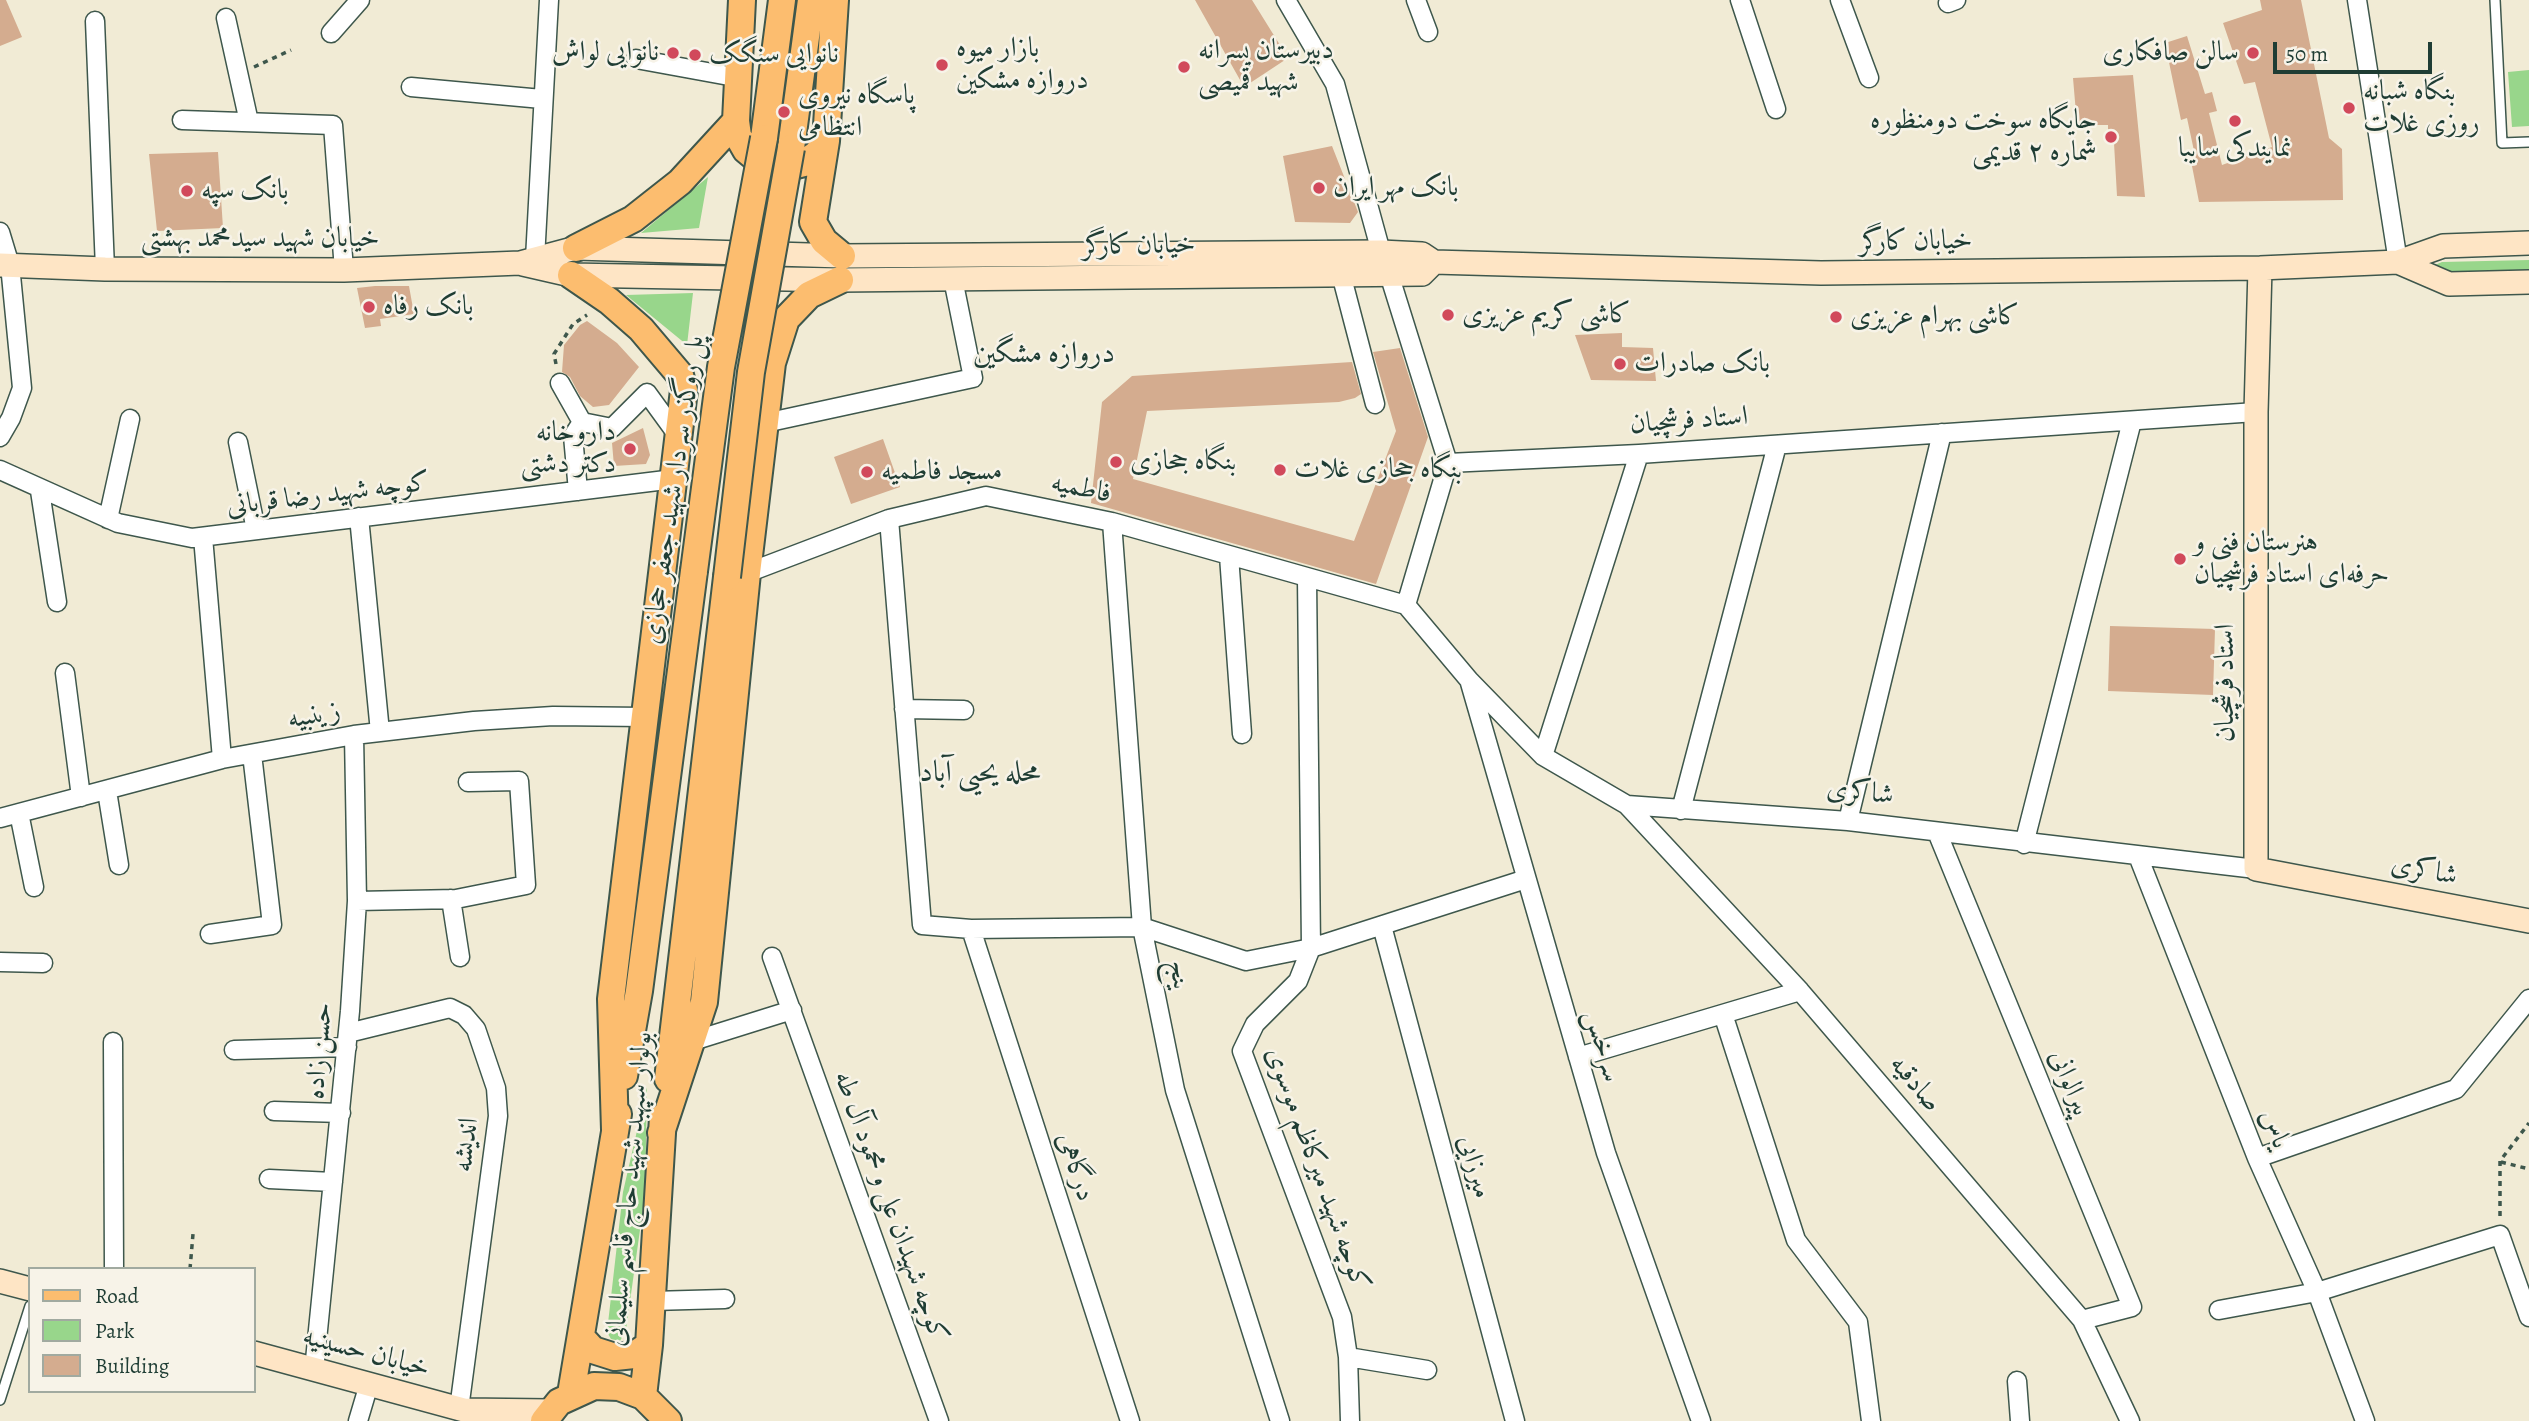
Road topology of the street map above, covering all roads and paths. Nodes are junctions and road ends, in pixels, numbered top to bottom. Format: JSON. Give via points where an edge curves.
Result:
{"nodes":[{"id":1,"x":360,"y":0,"type":"edge"},
{"id":2,"x":549,"y":0,"type":"edge"},
{"id":3,"x":742,"y":0,"type":"edge"},
{"id":4,"x":782,"y":0,"type":"edge"},
{"id":5,"x":811,"y":0,"type":"edge"},
{"id":6,"x":835,"y":0,"type":"edge"},
{"id":7,"x":1286,"y":0,"type":"edge"},
{"id":8,"x":1416,"y":0,"type":"edge"},
{"id":9,"x":1740,"y":0,"type":"edge"},
{"id":10,"x":1840,"y":0,"type":"edge"},
{"id":11,"x":2357,"y":0,"type":"edge"},
{"id":12,"x":2495,"y":0,"type":"edge"},
{"id":13,"x":226,"y":18,"type":"dead end"},
{"id":14,"x":95,"y":21,"type":"dead end"},
{"id":15,"x":1428,"y":32,"type":"dead end"},
{"id":16,"x":331,"y":33,"type":"dead end"},
{"id":17,"x":290,"y":50,"type":"dead end"},
{"id":18,"x":636,"y":59,"type":"dead end"},
{"id":19,"x":239,"y":74,"type":"junction"},
{"id":20,"x":740,"y":78,"type":"junction"},
{"id":21,"x":1869,"y":78,"type":"dead end"},
{"id":22,"x":411,"y":86,"type":"dead end"},
{"id":23,"x":542,"y":99,"type":"junction"},
{"id":24,"x":1776,"y":108,"type":"dead end"},
{"id":25,"x":182,"y":120,"type":"dead end"},
{"id":26,"x":736,"y":121,"type":"junction"},
{"id":27,"x":250,"y":122,"type":"junction"},
{"id":28,"x":826,"y":141,"type":"junction"},
{"id":29,"x":2529,"y":142,"type":"edge"},
{"id":30,"x":0,"y":232,"type":"edge"},
{"id":31,"x":2529,"y":243,"type":"edge"},
{"id":32,"x":576,"y":248,"type":"junction"},
{"id":33,"x":527,"y":261,"type":"junction"},
{"id":34,"x":2398,"y":262,"type":"junction"},
{"id":35,"x":1385,"y":263,"type":"junction"},
{"id":36,"x":5,"y":265,"type":"edge"},
{"id":37,"x":841,"y":268,"type":"junction"},
{"id":38,"x":2260,"y":268,"type":"junction"},
{"id":39,"x":105,"y":269,"type":"junction"},
{"id":40,"x":344,"y":270,"type":"junction"},
{"id":41,"x":1341,"y":274,"type":"junction"},
{"id":42,"x":571,"y":275,"type":"junction"},
{"id":43,"x":953,"y":279,"type":"junction"},
{"id":44,"x":2529,"y":282,"type":"edge"},
{"id":45,"x":609,"y":301,"type":"junction"},
{"id":46,"x":560,"y":383,"type":"joint"},
{"id":47,"x":1375,"y":404,"type":"dead end"},
{"id":48,"x":2256,"y":412,"type":"junction"},
{"id":49,"x":130,"y":419,"type":"dead end"},
{"id":50,"x":2132,"y":421,"type":"junction"},
{"id":51,"x":582,"y":422,"type":"junction"},
{"id":52,"x":765,"y":423,"type":"junction"},
{"id":53,"x":1942,"y":433,"type":"junction"},
{"id":54,"x":0,"y":437,"type":"edge"},
{"id":55,"x":679,"y":437,"type":"junction"},
{"id":56,"x":239,"y":442,"type":"dead end"},
{"id":57,"x":1777,"y":445,"type":"junction"},
{"id":58,"x":1639,"y":454,"type":"junction"},
{"id":59,"x":1448,"y":463,"type":"junction"},
{"id":60,"x":0,"y":470,"type":"edge"},
{"id":61,"x":674,"y":479,"type":"junction"},
{"id":62,"x":40,"y":491,"type":"junction"},
{"id":63,"x":578,"y":491,"type":"junction"},
{"id":64,"x":359,"y":517,"type":"junction"},
{"id":65,"x":108,"y":519,"type":"junction"},
{"id":66,"x":889,"y":519,"type":"junction"},
{"id":67,"x":1112,"y":523,"type":"junction"},
{"id":68,"x":256,"y":530,"type":"junction"},
{"id":69,"x":203,"y":537,"type":"junction"},
{"id":70,"x":1230,"y":556,"type":"junction"},
{"id":71,"x":663,"y":565,"type":"junction"},
{"id":72,"x":737,"y":575,"type":"junction"},
{"id":73,"x":1307,"y":578,"type":"junction"},
{"id":74,"x":57,"y":602,"type":"dead end"},
{"id":75,"x":1406,"y":605,"type":"junction"},
{"id":76,"x":65,"y":673,"type":"dead end"},
{"id":77,"x":1469,"y":680,"type":"junction"},
{"id":78,"x":904,"y":709,"type":"junction"},
{"id":79,"x":964,"y":710,"type":"dead end"},
{"id":80,"x":645,"y":718,"type":"junction"},
{"id":81,"x":380,"y":732,"type":"junction"},
{"id":82,"x":1242,"y":734,"type":"dead end"},
{"id":83,"x":355,"y":735,"type":"junction"},
{"id":84,"x":252,"y":754,"type":"junction"},
{"id":85,"x":1543,"y":756,"type":"junction"},
{"id":86,"x":222,"y":760,"type":"junction"},
{"id":87,"x":468,"y":782,"type":"dead end"},
{"id":88,"x":107,"y":791,"type":"junction"},
{"id":89,"x":81,"y":797,"type":"junction"},
{"id":90,"x":1627,"y":805,"type":"junction"},
{"id":91,"x":1681,"y":810,"type":"junction"},
{"id":92,"x":19,"y":813,"type":"junction"},
{"id":93,"x":0,"y":818,"type":"edge"},
{"id":94,"x":1848,"y":821,"type":"junction"},
{"id":95,"x":1937,"y":832,"type":"junction"},
{"id":96,"x":2024,"y":844,"type":"junction"},
{"id":97,"x":2138,"y":856,"type":"junction"},
{"id":98,"x":119,"y":865,"type":"dead end"},
{"id":99,"x":2256,"y":869,"type":"junction"},
{"id":100,"x":1526,"y":879,"type":"junction"},
{"id":101,"x":34,"y":887,"type":"dead end"},
{"id":102,"x":451,"y":899,"type":"junction"},
{"id":103,"x":357,"y":901,"type":"junction"},
{"id":104,"x":2529,"y":921,"type":"edge"},
{"id":105,"x":1382,"y":926,"type":"junction"},
{"id":106,"x":1142,"y":927,"type":"junction"},
{"id":107,"x":971,"y":929,"type":"junction"},
{"id":108,"x":210,"y":934,"type":"dead end"},
{"id":109,"x":1311,"y":948,"type":"junction"},
{"id":110,"x":460,"y":957,"type":"dead end"},
{"id":111,"x":772,"y":957,"type":"dead end"},
{"id":112,"x":0,"y":962,"type":"edge"},
{"id":113,"x":43,"y":963,"type":"dead end"},
{"id":114,"x":639,"y":991,"type":"joint"},
{"id":115,"x":1801,"y":991,"type":"junction"},
{"id":116,"x":2529,"y":999,"type":"edge"},
{"id":117,"x":792,"y":1010,"type":"junction"},
{"id":118,"x":1723,"y":1014,"type":"junction"},
{"id":119,"x":348,"y":1040,"type":"junction"},
{"id":120,"x":693,"y":1041,"type":"junction"},
{"id":121,"x":113,"y":1042,"type":"dead end"},
{"id":122,"x":234,"y":1050,"type":"dead end"},
{"id":123,"x":1578,"y":1057,"type":"junction"},
{"id":124,"x":274,"y":1111,"type":"dead end"},
{"id":125,"x":341,"y":1113,"type":"junction"},
{"id":126,"x":2529,"y":1123,"type":"edge"},
{"id":127,"x":615,"y":1130,"type":"junction"},
{"id":128,"x":661,"y":1133,"type":"junction"},
{"id":129,"x":2257,"y":1158,"type":"junction"},
{"id":130,"x":2500,"y":1161,"type":"junction"},
{"id":131,"x":2529,"y":1169,"type":"edge"},
{"id":132,"x":270,"y":1179,"type":"dead end"},
{"id":133,"x":333,"y":1182,"type":"junction"},
{"id":134,"x":193,"y":1234,"type":"dead end"},
{"id":135,"x":2500,"y":1235,"type":"junction"},
{"id":136,"x":114,"y":1267,"type":"edge"},
{"id":137,"x":190,"y":1267,"type":"edge"},
{"id":138,"x":0,"y":1281,"type":"edge"},
{"id":139,"x":28,"y":1288,"type":"edge"},
{"id":140,"x":2317,"y":1292,"type":"junction"},
{"id":141,"x":725,"y":1299,"type":"dead end"},
{"id":142,"x":652,"y":1301,"type":"junction"},
{"id":143,"x":2219,"y":1310,"type":"dead end"},
{"id":144,"x":28,"y":1312,"type":"edge"},
{"id":145,"x":2529,"y":1317,"type":"edge"},
{"id":146,"x":2082,"y":1320,"type":"junction"},
{"id":147,"x":581,"y":1337,"type":"junction"},
{"id":148,"x":649,"y":1345,"type":"junction"},
{"id":149,"x":256,"y":1354,"type":"edge"},
{"id":150,"x":1348,"y":1357,"type":"junction"},
{"id":151,"x":314,"y":1370,"type":"junction"},
{"id":152,"x":1427,"y":1370,"type":"dead end"},
{"id":153,"x":2017,"y":1381,"type":"dead end"},
{"id":154,"x":369,"y":1384,"type":"junction"},
{"id":155,"x":571,"y":1394,"type":"junction"},
{"id":156,"x":643,"y":1396,"type":"junction"},
{"id":157,"x":0,"y":1400,"type":"edge"},
{"id":158,"x":467,"y":1413,"type":"edge"},
{"id":159,"x":547,"y":1416,"type":"edge"},
{"id":160,"x":358,"y":1421,"type":"edge"},
{"id":161,"x":668,"y":1421,"type":"edge"},
{"id":162,"x":939,"y":1421,"type":"edge"},
{"id":163,"x":1130,"y":1421,"type":"edge"},
{"id":164,"x":1280,"y":1421,"type":"edge"},
{"id":165,"x":1350,"y":1421,"type":"edge"},
{"id":166,"x":1515,"y":1421,"type":"edge"},
{"id":167,"x":1701,"y":1421,"type":"edge"},
{"id":168,"x":1871,"y":1421,"type":"edge"},
{"id":169,"x":2020,"y":1421,"type":"edge"},
{"id":170,"x":2130,"y":1421,"type":"edge"},
{"id":171,"x":2365,"y":1421,"type":"edge"}],
"edges":[{"from":1,"to":16,"type":"street"},
{"from":2,"to":23,"type":"street"},
{"from":3,"to":20,"type":"main road"},
{"from":4,"to":114,"type":"main road","name":"پل روگذر سردار شهید جعفر حجازی","bridge":true,"via":[[764,138],[721,367]]},
{"from":5,"to":72,"type":"main road","bridge":true,"via":[[791,148],[751,372]]},
{"from":6,"to":28,"type":"main road"},
{"from":7,"to":35,"type":"street","via":[[1335,85]]},
{"from":8,"to":15,"type":"street"},
{"from":9,"to":24,"type":"street"},
{"from":10,"to":21,"type":"street"},
{"from":11,"to":34,"type":"street"},
{"from":12,"to":29,"type":"lane","via":[[2502,143]]},
{"from":13,"to":19,"type":"street"},
{"from":14,"to":39,"type":"street"},
{"from":17,"to":19,"type":"path"},
{"from":18,"to":20,"type":"street"},
{"from":19,"to":27,"type":"street"},
{"from":20,"to":26,"type":"main road"},
{"from":22,"to":23,"type":"street"},
{"from":23,"to":33,"type":"street"},
{"from":25,"to":27,"type":"street"},
{"from":26,"to":28,"type":"main road","via":[[746,150],[773,166],[804,163]]},
{"from":26,"to":32,"type":"main road","via":[[680,182],[633,219]]},
{"from":27,"to":40,"type":"street","via":[[333,125]]},
{"from":28,"to":37,"type":"main road","via":[[813,222]]},
{"from":30,"to":36,"type":"street"},
{"from":31,"to":34,"type":"main road","via":[[2443,246]]},
{"from":32,"to":33,"type":"main road","name":"خیابان شهید سیدمحمد بهشتی"},
{"from":32,"to":37,"type":"main road","name":"خیابان شهید سیدمحمد بهشتی"},
{"from":33,"to":40,"type":"main road","name":"خیابان شهید سیدمحمد بهشتی"},
{"from":33,"to":42,"type":"main road","name":"خیابان شهید سیدمحمد بهشتی"},
{"from":34,"to":38,"type":"main road","name":"خیابان کارگر"},
{"from":34,"to":44,"type":"main road","via":[[2449,284]]},
{"from":35,"to":37,"type":"main road","name":"خیابان کارگر"},
{"from":35,"to":38,"type":"main road","name":"خیابان کارگر","via":[[1422,254],[1434,262],[1821,273]]},
{"from":35,"to":41,"type":"main road","name":"خیابان کارگر"},
{"from":35,"to":59,"type":"street"},
{"from":36,"to":39,"type":"main road","name":"خیابان شهید سیدمحمد بهشتی"},
{"from":36,"to":54,"type":"street","via":[[22,388]]},
{"from":37,"to":42,"type":"main road","name":"خیابان شهید سیدمحمد بهشتی"},
{"from":37,"to":43,"type":"main road","name":"خیابان کارگر"},
{"from":37,"to":52,"type":"main road","via":[[786,319],[772,363]]},
{"from":38,"to":48,"type":"main road","name":"استاد فرشچیان"},
{"from":39,"to":40,"type":"main road","name":"خیابان شهید سیدمحمد بهشتی"},
{"from":41,"to":43,"type":"main road","name":"خیابان کارگر"},
{"from":41,"to":47,"type":"street"},
{"from":42,"to":45,"type":"main road"},
{"from":43,"to":52,"type":"street","via":[[973,379]]},
{"from":45,"to":46,"type":"path","via":[[573,324],[554,354]]},
{"from":45,"to":55,"type":"main road","via":[[641,329],[680,375],[684,390]]},
{"from":46,"to":51,"type":"street"},
{"from":48,"to":50,"type":"street","name":"استاد فرشچیان"},
{"from":48,"to":99,"type":"main road","name":"استاد فرشچیان"},
{"from":49,"to":65,"type":"street"},
{"from":50,"to":53,"type":"street","name":"استاد فرشچیان"},
{"from":50,"to":96,"type":"street"},
{"from":51,"to":55,"type":"street","via":[[612,428],[647,393]]},
{"from":51,"to":63,"type":"street","via":[[573,436]]},
{"from":52,"to":72,"type":"main road"},
{"from":53,"to":57,"type":"street","name":"استاد فرشچیان"},
{"from":53,"to":94,"type":"street"},
{"from":55,"to":61,"type":"main road"},
{"from":56,"to":68,"type":"street"},
{"from":57,"to":58,"type":"street","name":"استاد فرشچیان"},
{"from":57,"to":91,"type":"street"},
{"from":58,"to":59,"type":"street","name":"استاد فرشچیان"},
{"from":58,"to":85,"type":"street"},
{"from":59,"to":75,"type":"street"},
{"from":60,"to":62,"type":"street","name":"کوچه شهید رضا قربانی"},
{"from":61,"to":63,"type":"street","name":"کوچه شهید رضا قربانی"},
{"from":61,"to":71,"type":"main road"},
{"from":62,"to":65,"type":"street","name":"کوچه شهید رضا قربانی"},
{"from":62,"to":74,"type":"street"},
{"from":63,"to":64,"type":"street","name":"کوچه شهید رضا قربانی"},
{"from":64,"to":68,"type":"street","name":"کوچه شهید رضا قربانی"},
{"from":64,"to":81,"type":"street"},
{"from":65,"to":69,"type":"street","name":"کوچه شهید رضا قربانی"},
{"from":66,"to":67,"type":"street","name":"فاطمیه","via":[[986,496]]},
{"from":66,"to":72,"type":"street","name":"فاطمیه"},
{"from":66,"to":78,"type":"street"},
{"from":67,"to":70,"type":"street","name":"فاطمیه"},
{"from":67,"to":106,"type":"street","name":"ینج"},
{"from":68,"to":69,"type":"street","name":"کوچه شهید رضا قربانی"},
{"from":69,"to":86,"type":"street"},
{"from":70,"to":73,"type":"street","name":"فاطمیه"},
{"from":70,"to":82,"type":"street"},
{"from":71,"to":72,"type":"main road","via":[[701,559],[724,562]]},
{"from":71,"to":80,"type":"main road"},
{"from":72,"to":120,"type":"main road","via":[[704,1002]]},
{"from":72,"to":128,"type":"main road","name":"بولوار سپهبد شهید حاج قاسم سلیمانی"},
{"from":73,"to":75,"type":"street","name":"فاطمیه"},
{"from":73,"to":109,"type":"street","name":"کوچه شهید میرکاظم موسوی"},
{"from":75,"to":77,"type":"street","name":"شاکری"},
{"from":76,"to":89,"type":"street"},
{"from":77,"to":85,"type":"street","name":"شاکری"},
{"from":77,"to":100,"type":"street","name":"سرخس"},
{"from":78,"to":79,"type":"street"},
{"from":78,"to":107,"type":"street","via":[[922,925]]},
{"from":80,"to":81,"type":"street","name":"زینبیه","via":[[514,718]]},
{"from":80,"to":127,"type":"main road","via":[[611,999]]},
{"from":81,"to":83,"type":"street","name":"زینبیه"},
{"from":83,"to":84,"type":"street","name":"زینبیه"},
{"from":83,"to":103,"type":"street","name":"حسن زاده"},
{"from":84,"to":86,"type":"street","name":"زینبیه"},
{"from":84,"to":108,"type":"street","via":[[272,925]]},
{"from":85,"to":90,"type":"street","name":"شاکری"},
{"from":86,"to":88,"type":"street","name":"زینبیه"},
{"from":87,"to":102,"type":"street","via":[[519,780],[526,885]]},
{"from":88,"to":89,"type":"street","name":"زینبیه"},
{"from":88,"to":98,"type":"street"},
{"from":89,"to":92,"type":"street","name":"زینبیه"},
{"from":90,"to":91,"type":"street","name":"شاکری"},
{"from":90,"to":115,"type":"street","name":"صادقیه"},
{"from":91,"to":94,"type":"street","name":"شاکری"},
{"from":92,"to":93,"type":"street","name":"زینبیه"},
{"from":92,"to":101,"type":"street"},
{"from":94,"to":95,"type":"street","name":"شاکری"},
{"from":95,"to":96,"type":"street","name":"شاکری"},
{"from":95,"to":146,"type":"street","name":"پیرالوانی","via":[[2132,1307]]},
{"from":96,"to":97,"type":"street","name":"شاکری"},
{"from":97,"to":99,"type":"street","name":"شاکری"},
{"from":97,"to":129,"type":"street","name":"یاس"},
{"from":99,"to":104,"type":"main road","name":"شاکری"},
{"from":100,"to":105,"type":"street"},
{"from":100,"to":123,"type":"street","name":"سرخس"},
{"from":102,"to":103,"type":"street"},
{"from":102,"to":110,"type":"street"},
{"from":103,"to":119,"type":"street","name":"حسن زاده"},
{"from":105,"to":109,"type":"street"},
{"from":105,"to":166,"type":"street","name":"میرزایی"},
{"from":106,"to":107,"type":"street"},
{"from":106,"to":109,"type":"street","via":[[1246,961]]},
{"from":106,"to":164,"type":"street","name":"ینج","via":[[1175,1090]]},
{"from":107,"to":163,"type":"street","name":"درگاهی"},
{"from":109,"to":150,"type":"street","name":"کوچه شهید میرکاظم موسوی","via":[[1298,981],[1255,1024],[1242,1051],[1342,1317]]},
{"from":111,"to":117,"type":"street","name":"کوچه شهیدان علی و محمود آل طه"},
{"from":112,"to":113,"type":"street"},
{"from":114,"to":127,"type":"main road","name":"بولوار سپهبد شهید حاج قاسم سلیمانی"},
{"from":115,"to":118,"type":"street"},
{"from":115,"to":146,"type":"street","name":"صادقیه"},
{"from":116,"to":129,"type":"street","via":[[2456,1089]]},
{"from":117,"to":120,"type":"street"},
{"from":117,"to":162,"type":"street","name":"کوچه شهیدان علی و محمود آل طه"},
{"from":118,"to":123,"type":"street"},
{"from":118,"to":168,"type":"street","via":[[1796,1240],[1858,1322]]},
{"from":119,"to":122,"type":"street"},
{"from":119,"to":125,"type":"street","name":"حسن زاده"},
{"from":119,"to":158,"type":"street","name":"اندیشه","via":[[450,1008],[476,1029],[496,1088],[498,1116]]},
{"from":120,"to":128,"type":"main road"},
{"from":121,"to":136,"type":"street"},
{"from":123,"to":167,"type":"street","name":"سرخس","via":[[1606,1153]]},
{"from":124,"to":125,"type":"street"},
{"from":125,"to":133,"type":"street","name":"حسن زاده"},
{"from":126,"to":130,"type":"path"},
{"from":127,"to":147,"type":"main road","name":"بولوار سپهبد شهید حاج قاسم سلیمانی"},
{"from":128,"to":142,"type":"main road","name":"بولوار سپهبد شهید حاج قاسم سلیمانی"},
{"from":129,"to":140,"type":"street","name":"یاس"},
{"from":130,"to":131,"type":"path"},
{"from":130,"to":135,"type":"path"},
{"from":132,"to":133,"type":"street"},
{"from":133,"to":151,"type":"street","name":"حسن زاده"},
{"from":134,"to":137,"type":"path"},
{"from":135,"to":140,"type":"street"},
{"from":135,"to":145,"type":"street"},
{"from":138,"to":139,"type":"main road"},
{"from":140,"to":143,"type":"street"},
{"from":140,"to":171,"type":"street","name":"یاس"},
{"from":141,"to":142,"type":"street"},
{"from":142,"to":148,"type":"main road","name":"بولوار سپهبد شهید حاج قاسم سلیمانی"},
{"from":144,"to":157,"type":"lane"},
{"from":146,"to":170,"type":"street","name":"صادقیه"},
{"from":147,"to":148,"type":"main road","via":[[593,1350],[615,1357],[634,1355]]},
{"from":147,"to":155,"type":"main road","name":"بولوار سپهبد شهید حاج قاسم سلیمانی"},
{"from":148,"to":156,"type":"main road","name":"بولوار سپهبد شهید حاج قاسم سلیمانی"},
{"from":149,"to":151,"type":"main road","name":"خیابان حسینیه"},
{"from":150,"to":152,"type":"street"},
{"from":150,"to":165,"type":"street","name":"کوچه شهید میرکاظم موسوی"},
{"from":151,"to":154,"type":"main road","name":"خیابان حسینیه"},
{"from":153,"to":169,"type":"street"},
{"from":154,"to":158,"type":"main road","name":"خیابان حسینیه"},
{"from":154,"to":160,"type":"street"},
{"from":155,"to":156,"type":"main road","via":[[607,1386]]},
{"from":155,"to":159,"type":"main road"},
{"from":156,"to":161,"type":"main road"},
{"from":158,"to":159,"type":"main road","name":"خیابان حسینیه"}]}
